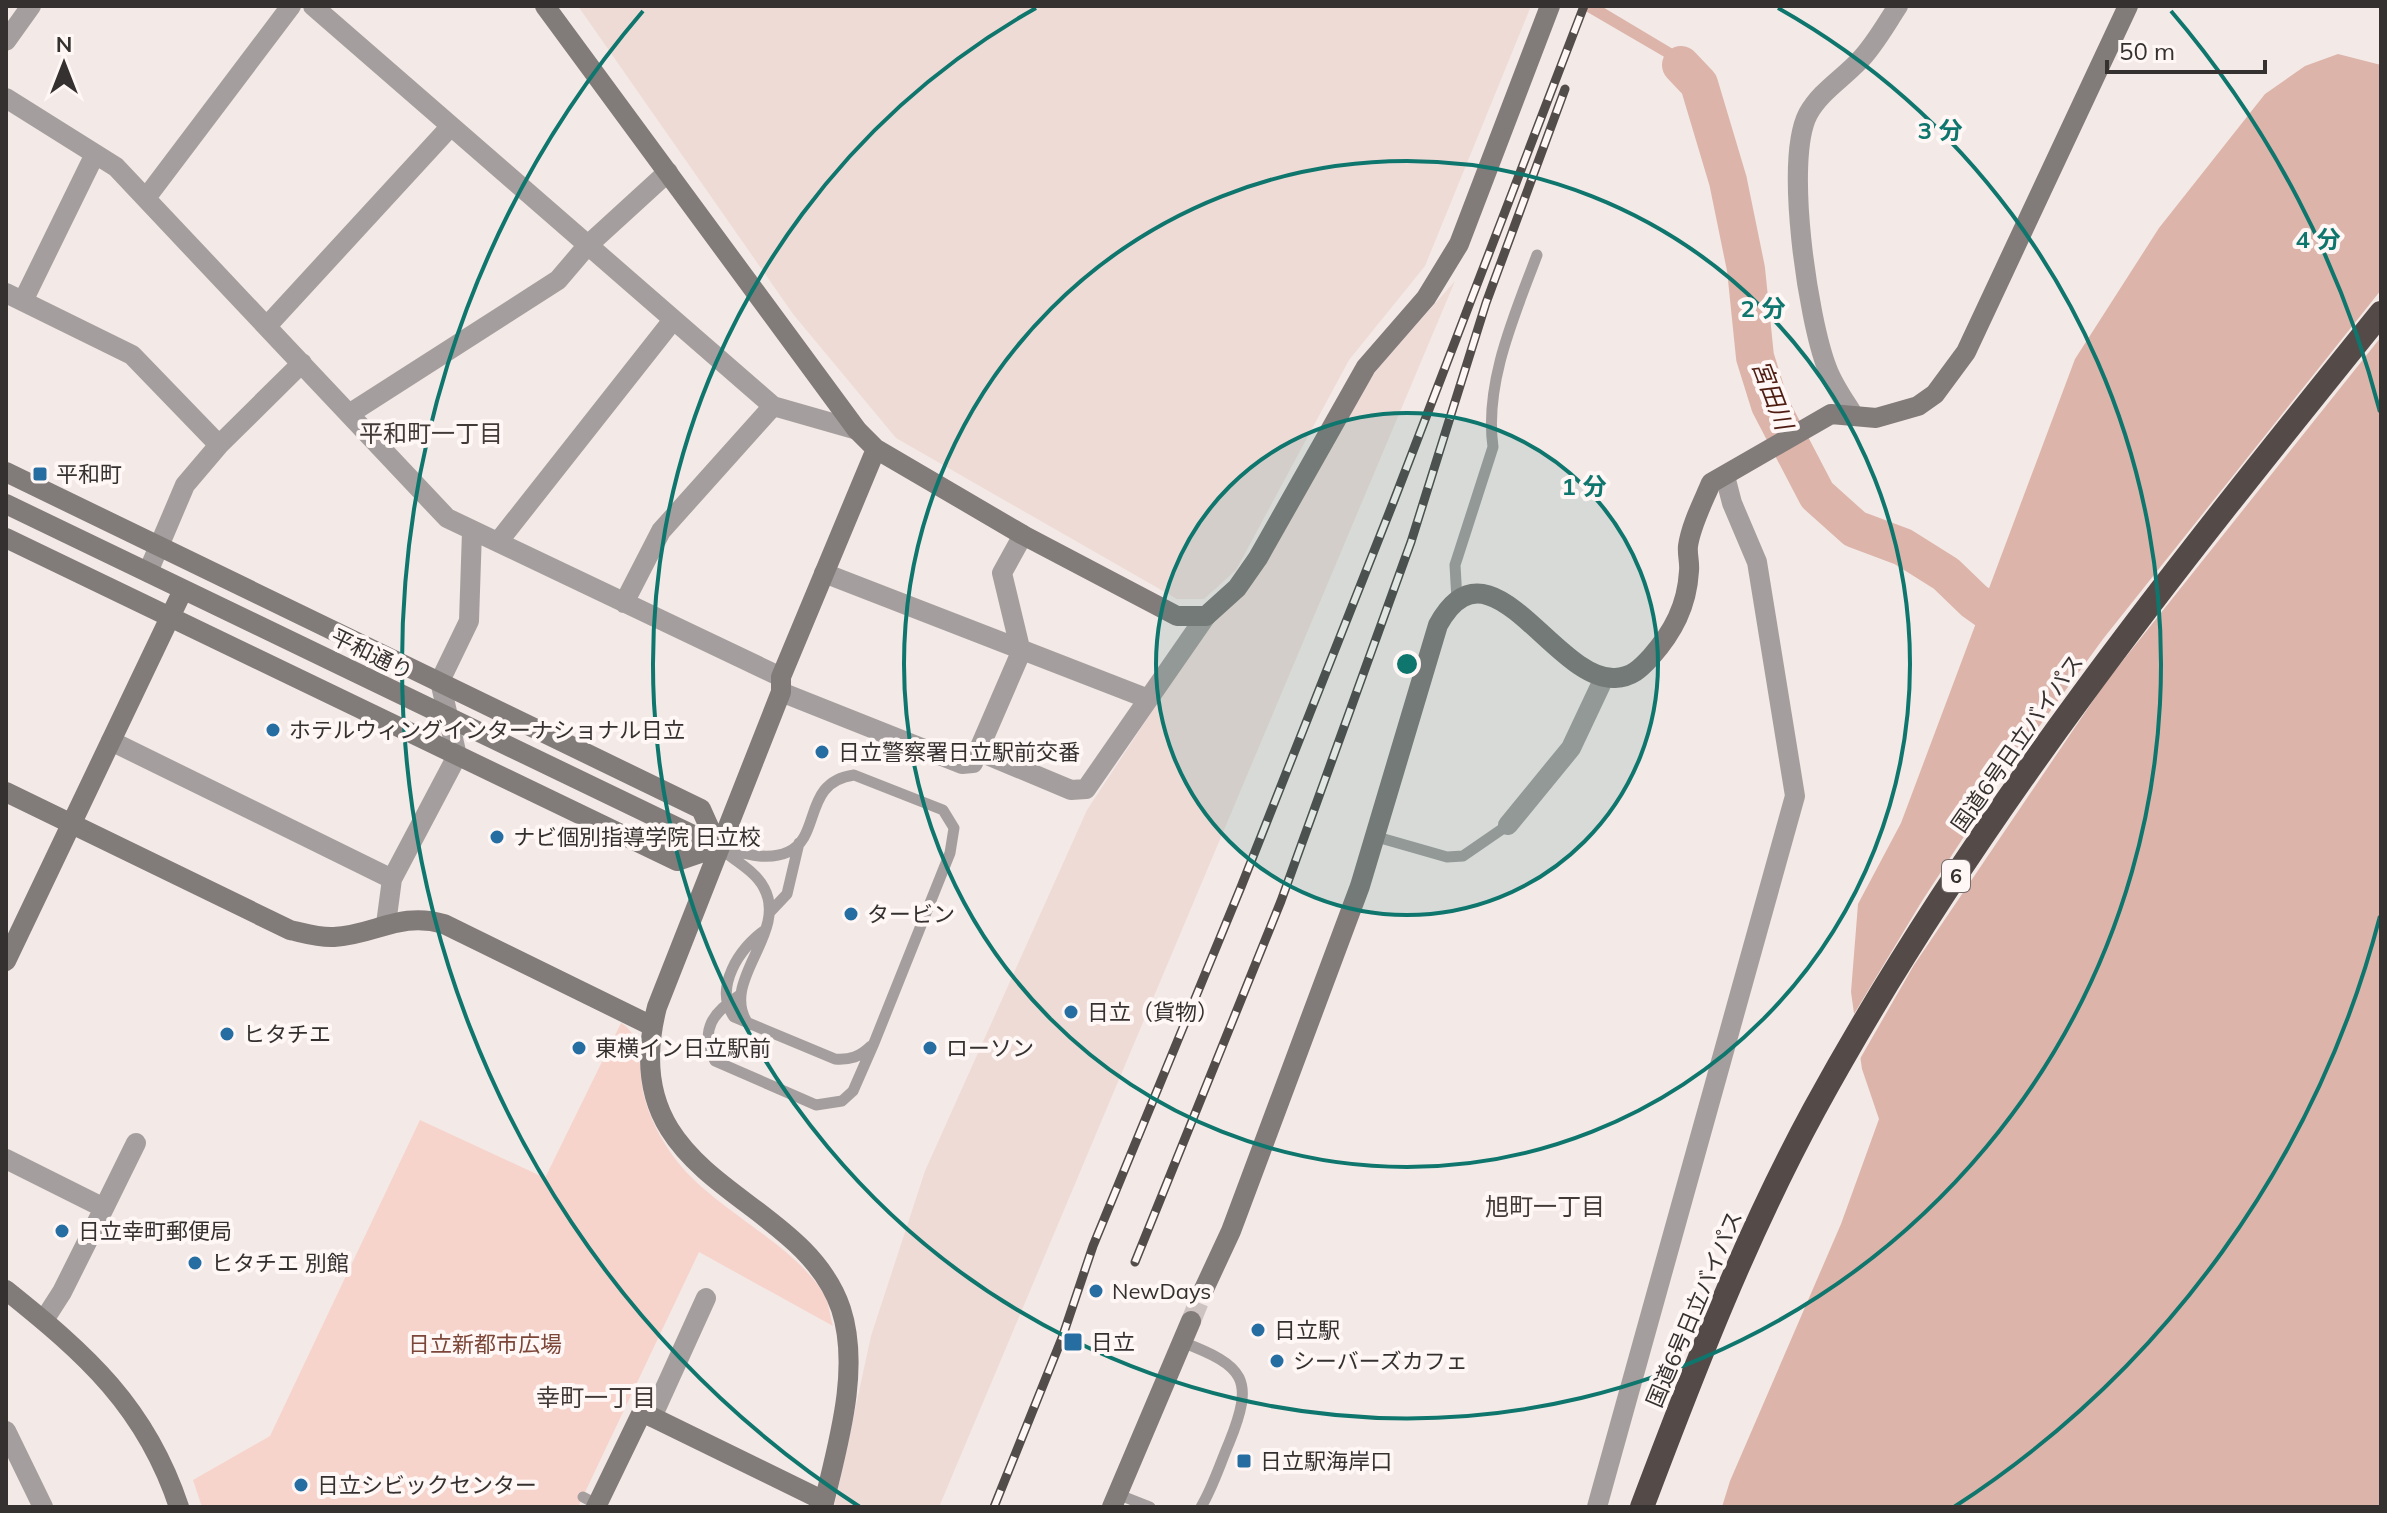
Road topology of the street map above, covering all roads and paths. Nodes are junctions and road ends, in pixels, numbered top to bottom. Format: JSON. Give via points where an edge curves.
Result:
{"nodes":[{"id":1,"x":31,"y":6,"type":"edge"},
{"id":2,"x":291,"y":6,"type":"edge"},
{"id":3,"x":313,"y":6,"type":"edge"},
{"id":4,"x":545,"y":6,"type":"edge"},
{"id":5,"x":1550,"y":6,"type":"edge"},
{"id":6,"x":1898,"y":6,"type":"edge"},
{"id":7,"x":2128,"y":6,"type":"edge"},
{"id":8,"x":6,"y":41,"type":"edge"},
{"id":9,"x":6,"y":98,"type":"edge"},
{"id":10,"x":451,"y":126,"type":"junction"},
{"id":11,"x":95,"y":154,"type":"junction"},
{"id":12,"x":668,"y":172,"type":"junction"},
{"id":13,"x":146,"y":198,"type":"junction"},
{"id":14,"x":587,"y":246,"type":"junction"},
{"id":15,"x":1537,"y":255,"type":"dead end"},
{"id":16,"x":14,"y":297,"type":"edge"},
{"id":17,"x":2381,"y":313,"type":"edge"},
{"id":18,"x":673,"y":320,"type":"junction"},
{"id":19,"x":267,"y":326,"type":"junction"},
{"id":20,"x":302,"y":363,"type":"junction"},
{"id":21,"x":773,"y":406,"type":"junction"},
{"id":22,"x":349,"y":414,"type":"junction"},
{"id":23,"x":1854,"y":416,"type":"junction"},
{"id":24,"x":857,"y":430,"type":"junction"},
{"id":25,"x":219,"y":445,"type":"junction"},
{"id":26,"x":876,"y":449,"type":"junction"},
{"id":27,"x":6,"y":472,"type":"edge"},
{"id":28,"x":1725,"y":476,"type":"junction"},
{"id":29,"x":6,"y":504,"type":"edge"},
{"id":30,"x":472,"y":531,"type":"junction"},
{"id":31,"x":1023,"y":535,"type":"junction"},
{"id":32,"x":6,"y":538,"type":"edge"},
{"id":33,"x":498,"y":542,"type":"junction"},
{"id":34,"x":158,"y":545,"type":"junction"},
{"id":35,"x":148,"y":572,"type":"junction"},
{"id":36,"x":824,"y":573,"type":"junction"},
{"id":37,"x":183,"y":590,"type":"junction"},
{"id":38,"x":1457,"y":600,"type":"junction"},
{"id":39,"x":624,"y":603,"type":"junction"},
{"id":40,"x":1206,"y":616,"type":"junction"},
{"id":41,"x":171,"y":618,"type":"junction"},
{"id":42,"x":1021,"y":652,"type":"junction"},
{"id":43,"x":1604,"y":678,"type":"junction"},
{"id":44,"x":440,"y":681,"type":"junction"},
{"id":45,"x":781,"y":684,"type":"junction"},
{"id":46,"x":1146,"y":698,"type":"junction"},
{"id":47,"x":447,"y":717,"type":"junction"},
{"id":48,"x":111,"y":741,"type":"junction"},
{"id":49,"x":980,"y":752,"type":"junction"},
{"id":50,"x":457,"y":756,"type":"junction"},
{"id":51,"x":6,"y":792,"type":"edge"},
{"id":52,"x":72,"y":824,"type":"junction"},
{"id":53,"x":1508,"y":825,"type":"joint"},
{"id":54,"x":1377,"y":837,"type":"junction"},
{"id":55,"x":799,"y":843,"type":"junction"},
{"id":56,"x":718,"y":847,"type":"junction"},
{"id":57,"x":392,"y":879,"type":"junction"},
{"id":58,"x":770,"y":912,"type":"junction"},
{"id":59,"x":386,"y":924,"type":"junction"},
{"id":60,"x":765,"y":930,"type":"junction"},
{"id":61,"x":6,"y":961,"type":"edge"},
{"id":62,"x":740,"y":995,"type":"junction"},
{"id":63,"x":726,"y":1003,"type":"junction"},
{"id":64,"x":652,"y":1026,"type":"junction"},
{"id":65,"x":750,"y":1026,"type":"junction"},
{"id":66,"x":874,"y":1043,"type":"junction"},
{"id":67,"x":136,"y":1143,"type":"dead end"},
{"id":68,"x":6,"y":1159,"type":"edge"},
{"id":69,"x":104,"y":1208,"type":"junction"},
{"id":70,"x":1204,"y":1289,"type":"tunnel mouth"},
{"id":71,"x":6,"y":1290,"type":"edge"},
{"id":72,"x":706,"y":1298,"type":"dead end"},
{"id":73,"x":44,"y":1320,"type":"junction"},
{"id":74,"x":1191,"y":1321,"type":"tunnel mouth"},
{"id":75,"x":1182,"y":1342,"type":"junction"},
{"id":76,"x":652,"y":1417,"type":"junction"},
{"id":77,"x":6,"y":1431,"type":"edge"},
{"id":78,"x":1114,"y":1501,"type":"edge"},
{"id":79,"x":592,"y":1503,"type":"edge"},
{"id":80,"x":823,"y":1504,"type":"edge"},
{"id":81,"x":43,"y":1507,"type":"edge"},
{"id":82,"x":179,"y":1507,"type":"edge"},
{"id":83,"x":1150,"y":1507,"type":"edge"},
{"id":84,"x":1201,"y":1507,"type":"edge"},
{"id":85,"x":1597,"y":1507,"type":"edge"},
{"id":86,"x":1642,"y":1507,"type":"edge"}],
"edges":[{"from":1,"to":8,"type":"street"},
{"from":2,"to":13,"type":"street"},
{"from":3,"to":10,"type":"street"},
{"from":4,"to":12,"type":"street"},
{"from":5,"to":40,"type":"street","via":[[1459,244],[1426,298],[1366,367],[1258,558],[1237,588]]},
{"from":6,"to":23,"type":"street","via":[[1860,60],[1807,116],[1799,155],[1804,278],[1813,325],[1828,371]]},
{"from":7,"to":23,"type":"street","via":[[1966,352],[1935,394],[1918,406],[1876,418]]},
{"from":9,"to":11,"type":"street"},
{"from":10,"to":14,"type":"street"},
{"from":10,"to":19,"type":"street"},
{"from":11,"to":13,"type":"street"},
{"from":11,"to":16,"type":"street"},
{"from":12,"to":14,"type":"street"},
{"from":12,"to":24,"type":"street"},
{"from":13,"to":19,"type":"street"},
{"from":14,"to":18,"type":"street"},
{"from":14,"to":22,"type":"street","via":[[558,280]]},
{"from":15,"to":38,"type":"lane","via":[[1497,377],[1493,447],[1455,565]]},
{"from":16,"to":25,"type":"street","via":[[132,355]]},
{"from":17,"to":86,"type":"highway","name":"国道6号日立バイパス","number":"6","via":[[2128,629],[1936,904],[1814,1112],[1772,1196],[1689,1382]]},
{"from":18,"to":21,"type":"street"},
{"from":18,"to":33,"type":"street"},
{"from":19,"to":20,"type":"street"},
{"from":20,"to":22,"type":"street"},
{"from":20,"to":25,"type":"street"},
{"from":21,"to":24,"type":"street"},
{"from":21,"to":39,"type":"street","via":[[661,531]]},
{"from":22,"to":30,"type":"street","via":[[447,518]]},
{"from":23,"to":28,"type":"street","via":[[1831,414]]},
{"from":24,"to":26,"type":"street"},
{"from":25,"to":34,"type":"street","via":[[185,485]]},
{"from":26,"to":31,"type":"street"},
{"from":26,"to":36,"type":"street"},
{"from":27,"to":34,"type":"street"},
{"from":28,"to":43,"type":"street","via":[[1711,483],[1696,520],[1674,631],[1637,672]]},
{"from":28,"to":85,"type":"street","via":[[1757,562],[1795,796]]},
{"from":29,"to":35,"type":"street","name":"平和通り"},
{"from":30,"to":33,"type":"street"},
{"from":30,"to":44,"type":"street","via":[[469,621]]},
{"from":31,"to":40,"type":"street","via":[[1177,616]]},
{"from":31,"to":42,"type":"street","via":[[1002,573]]},
{"from":32,"to":41,"type":"street"},
{"from":33,"to":39,"type":"street"},
{"from":34,"to":35,"type":"street"},
{"from":34,"to":44,"type":"street"},
{"from":35,"to":37,"type":"street","name":"平和通り"},
{"from":36,"to":42,"type":"street"},
{"from":36,"to":45,"type":"street"},
{"from":37,"to":41,"type":"street"},
{"from":37,"to":47,"type":"street","name":"平和通り"},
{"from":38,"to":43,"type":"street","via":[[1495,596],[1577,666]]},
{"from":38,"to":54,"type":"street","via":[[1438,625]]},
{"from":39,"to":45,"type":"street"},
{"from":40,"to":46,"type":"street"},
{"from":41,"to":48,"type":"street"},
{"from":41,"to":50,"type":"street"},
{"from":42,"to":46,"type":"street"},
{"from":42,"to":49,"type":"street"},
{"from":43,"to":53,"type":"street","via":[[1571,748]]},
{"from":44,"to":47,"type":"street"},
{"from":44,"to":56,"type":"street","via":[[701,809]]},
{"from":45,"to":49,"type":"street","via":[[962,764],[973,763]]},
{"from":45,"to":56,"type":"street"},
{"from":46,"to":49,"type":"street","via":[[1086,789],[1071,790]]},
{"from":47,"to":50,"type":"street"},
{"from":47,"to":56,"type":"street","name":"平和通り"},
{"from":48,"to":52,"type":"street"},
{"from":48,"to":57,"type":"street"},
{"from":50,"to":56,"type":"street","via":[[677,861]]},
{"from":50,"to":57,"type":"street"},
{"from":51,"to":52,"type":"street"},
{"from":52,"to":59,"type":"street","via":[[290,930],[334,937]]},
{"from":52,"to":61,"type":"street"},
{"from":53,"to":54,"type":"lane","via":[[1463,856],[1447,857]]},
{"from":54,"to":70,"type":"street","via":[[1231,1231]]},
{"from":55,"to":56,"type":"lane","via":[[773,856]]},
{"from":55,"to":58,"type":"lane","via":[[787,894]]},
{"from":55,"to":66,"type":"lane","via":[[824,788],[841,776],[863,778],[951,818],[950,853]]},
{"from":56,"to":58,"type":"lane","via":[[763,886]]},
{"from":56,"to":64,"type":"street"},
{"from":57,"to":59,"type":"street"},
{"from":58,"to":60,"type":"lane"},
{"from":59,"to":64,"type":"street","via":[[409,918],[444,924]]},
{"from":60,"to":62,"type":"lane"},
{"from":60,"to":63,"type":"lane","via":[[742,950],[725,990]]},
{"from":62,"to":63,"type":"lane"},
{"from":62,"to":65,"type":"lane","via":[[739,1007]]},
{"from":63,"to":65,"type":"lane","via":[[734,1017]]},
{"from":63,"to":66,"type":"lane","via":[[709,1027],[707,1041],[715,1061],[816,1105],[842,1101],[853,1091]]},
{"from":64,"to":80,"type":"street","via":[[651,1071],[657,1096],[685,1150],[815,1264],[833,1288],[842,1313],[847,1369]]},
{"from":65,"to":66,"type":"lane","via":[[835,1059],[849,1060]]},
{"from":67,"to":69,"type":"street"},
{"from":68,"to":69,"type":"street"},
{"from":69,"to":73,"type":"street"},
{"from":71,"to":73,"type":"street"},
{"from":72,"to":76,"type":"street"},
{"from":73,"to":82,"type":"street","via":[[119,1391],[147,1431]]},
{"from":74,"to":75,"type":"street"},
{"from":75,"to":78,"type":"street"},
{"from":75,"to":84,"type":"lane","via":[[1227,1362],[1237,1373],[1245,1400]]},
{"from":76,"to":79,"type":"street","via":[[642,1412]]},
{"from":76,"to":80,"type":"street"},
{"from":77,"to":81,"type":"street"},
{"from":78,"to":83,"type":"lane"}]}
